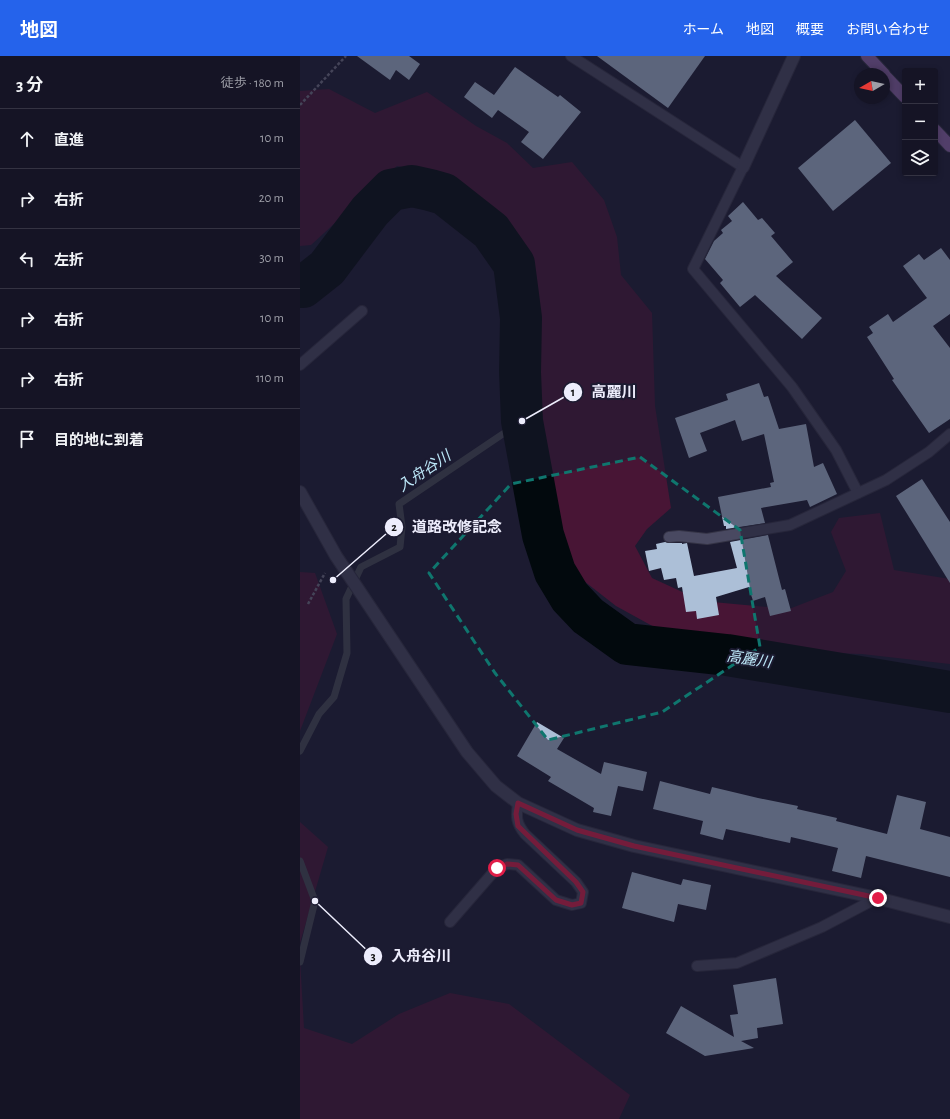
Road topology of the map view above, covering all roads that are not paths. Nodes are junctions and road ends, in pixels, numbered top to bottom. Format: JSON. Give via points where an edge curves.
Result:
{"nodes":[{"id":1,"x":571,"y":56,"type":"edge"},
{"id":2,"x":794,"y":56,"type":"edge"},
{"id":3,"x":867,"y":56,"type":"edge"},
{"id":4,"x":878,"y":68,"type":"edge"},
{"id":5,"x":890,"y":81,"type":"edge"},
{"id":6,"x":902,"y":94,"type":"edge"},
{"id":7,"x":938,"y":133,"type":"edge"},
{"id":8,"x":950,"y":146,"type":"edge"},
{"id":9,"x":743,"y":167,"type":"junction"},
{"id":10,"x":362,"y":311,"type":"dead end"},
{"id":11,"x":300,"y":365,"type":"edge"},
{"id":12,"x":950,"y":434,"type":"edge"},
{"id":13,"x":300,"y":492,"type":"edge"},
{"id":14,"x":858,"y":493,"type":"junction"},
{"id":15,"x":669,"y":537,"type":"dead end"},
{"id":16,"x":518,"y":803,"type":"junction"},
{"id":17,"x":878,"y":898,"type":"junction"},
{"id":18,"x":950,"y":917,"type":"edge"},
{"id":19,"x":450,"y":922,"type":"dead end"},
{"id":20,"x":698,"y":966,"type":"dead end"}],
"edges":[{"from":1,"to":9,"type":"lane"},
{"from":2,"to":9,"type":"street"},
{"from":3,"to":4,"type":"main road"},
{"from":5,"to":6,"type":"main road"},
{"from":7,"to":8,"type":"main road"},
{"from":9,"to":14,"type":"lane","via":[[693,269],[792,387],[836,450]]},
{"from":10,"to":11,"type":"lane"},
{"from":12,"to":14,"type":"lane","via":[[929,452],[886,480]]},
{"from":13,"to":16,"type":"street","via":[[336,556],[467,752],[496,786]]},
{"from":14,"to":15,"type":"lane","via":[[790,525],[707,539]]},
{"from":16,"to":17,"type":"street","via":[[577,830],[634,846]]},
{"from":16,"to":19,"type":"lane","via":[[518,826],[576,882],[583,892],[581,903],[572,905],[556,900],[518,865],[507,864],[497,868]]},
{"from":17,"to":18,"type":"street"},
{"from":17,"to":20,"type":"lane","via":[[822,927],[737,962]]}]}
